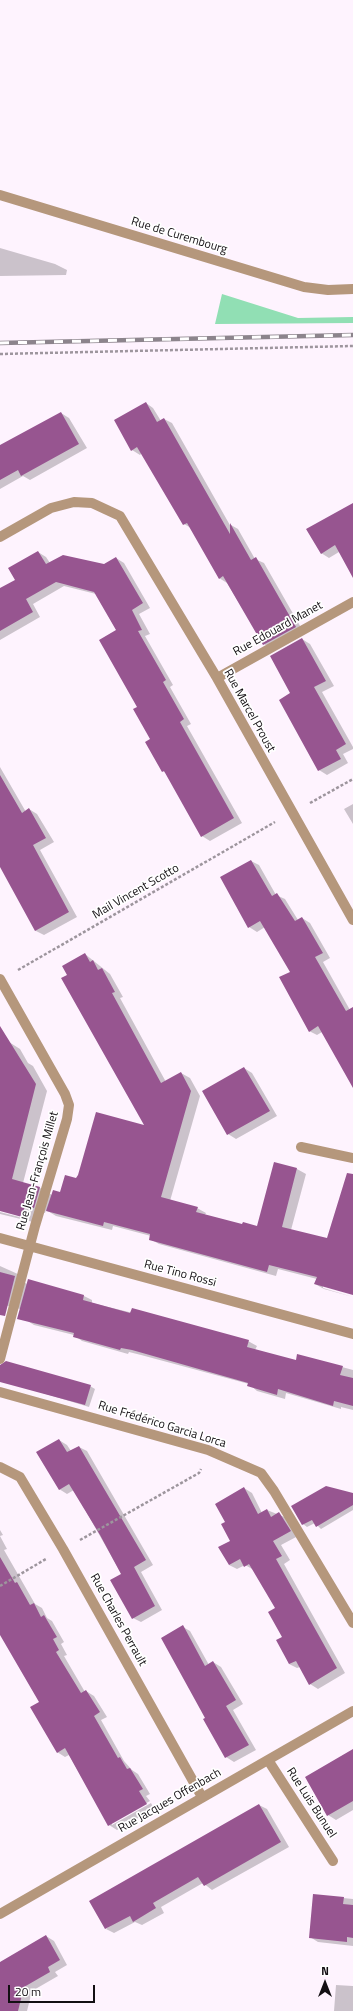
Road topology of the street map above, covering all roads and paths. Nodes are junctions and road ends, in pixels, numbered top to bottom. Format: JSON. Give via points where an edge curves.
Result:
{"nodes":[{"id":1,"x":0,"y":195,"type":"edge"},
{"id":2,"x":353,"y":289,"type":"edge"},
{"id":3,"x":353,"y":346,"type":"edge"},
{"id":4,"x":0,"y":354,"type":"edge"},
{"id":5,"x":0,"y":537,"type":"edge"},
{"id":6,"x":353,"y":602,"type":"edge"},
{"id":7,"x":217,"y":678,"type":"junction"},
{"id":8,"x":353,"y":779,"type":"edge"},
{"id":9,"x":309,"y":804,"type":"dead end"},
{"id":10,"x":282,"y":818,"type":"dead end"},
{"id":11,"x":353,"y":920,"type":"edge"},
{"id":12,"x":0,"y":979,"type":"edge"},
{"id":13,"x":301,"y":1147,"type":"dead end"},
{"id":14,"x":353,"y":1158,"type":"edge"},
{"id":15,"x":0,"y":1238,"type":"edge"},
{"id":16,"x":30,"y":1246,"type":"junction"},
{"id":17,"x":353,"y":1334,"type":"edge"},
{"id":18,"x":0,"y":1360,"type":"edge"},
{"id":19,"x":0,"y":1392,"type":"edge"},
{"id":20,"x":208,"y":1450,"type":"junction"},
{"id":21,"x":0,"y":1467,"type":"edge"},
{"id":22,"x":63,"y":1550,"type":"junction"},
{"id":23,"x":0,"y":1586,"type":"edge"},
{"id":24,"x":353,"y":1623,"type":"edge"},
{"id":25,"x":353,"y":1711,"type":"edge"},
{"id":26,"x":268,"y":1760,"type":"junction"},
{"id":27,"x":202,"y":1797,"type":"junction"},
{"id":28,"x":333,"y":1861,"type":"dead end"},
{"id":29,"x":0,"y":1914,"type":"edge"}],
"edges":[{"from":1,"to":2,"type":"street","name":"Rue de Curembourg","via":[[304,288]]},
{"from":3,"to":4,"type":"path"},
{"from":5,"to":7,"type":"street","name":"Rue Marcel Proust","via":[[51,508],[74,502],[92,503],[120,516]]},
{"from":6,"to":7,"type":"street","name":"Rue Edouard Manet"},
{"from":7,"to":11,"type":"street","name":"Rue Marcel Proust"},
{"from":8,"to":9,"type":"path"},
{"from":10,"to":12,"type":"path","name":"Mail Vincent Scotto"},
{"from":12,"to":16,"type":"street","name":"Rue Jean-François Millet","via":[[69,1104]]},
{"from":13,"to":14,"type":"street"},
{"from":15,"to":16,"type":"street","name":"Rue Tino Rossi"},
{"from":16,"to":17,"type":"street","name":"Rue Tino Rossi"},
{"from":16,"to":18,"type":"street","name":"Rue Jean-François Millet"},
{"from":19,"to":20,"type":"street","name":"Rue Frédérico Garcia Lorca"},
{"from":20,"to":22,"type":"path","via":[[199,1473]]},
{"from":20,"to":24,"type":"street","name":"Rue Frédérico Garcia Lorca","via":[[261,1473]]},
{"from":21,"to":22,"type":"street","name":"Rue Charles Perrault","via":[[20,1476]]},
{"from":22,"to":23,"type":"path"},
{"from":22,"to":27,"type":"street","name":"Rue Charles Perrault"},
{"from":25,"to":26,"type":"street","name":"Rue Jacques Offenbach"},
{"from":26,"to":27,"type":"street","name":"Rue Jacques Offenbach"},
{"from":26,"to":28,"type":"street","name":"Rue Luis Bunuel"},
{"from":27,"to":29,"type":"street","name":"Rue Jacques Offenbach"}]}
